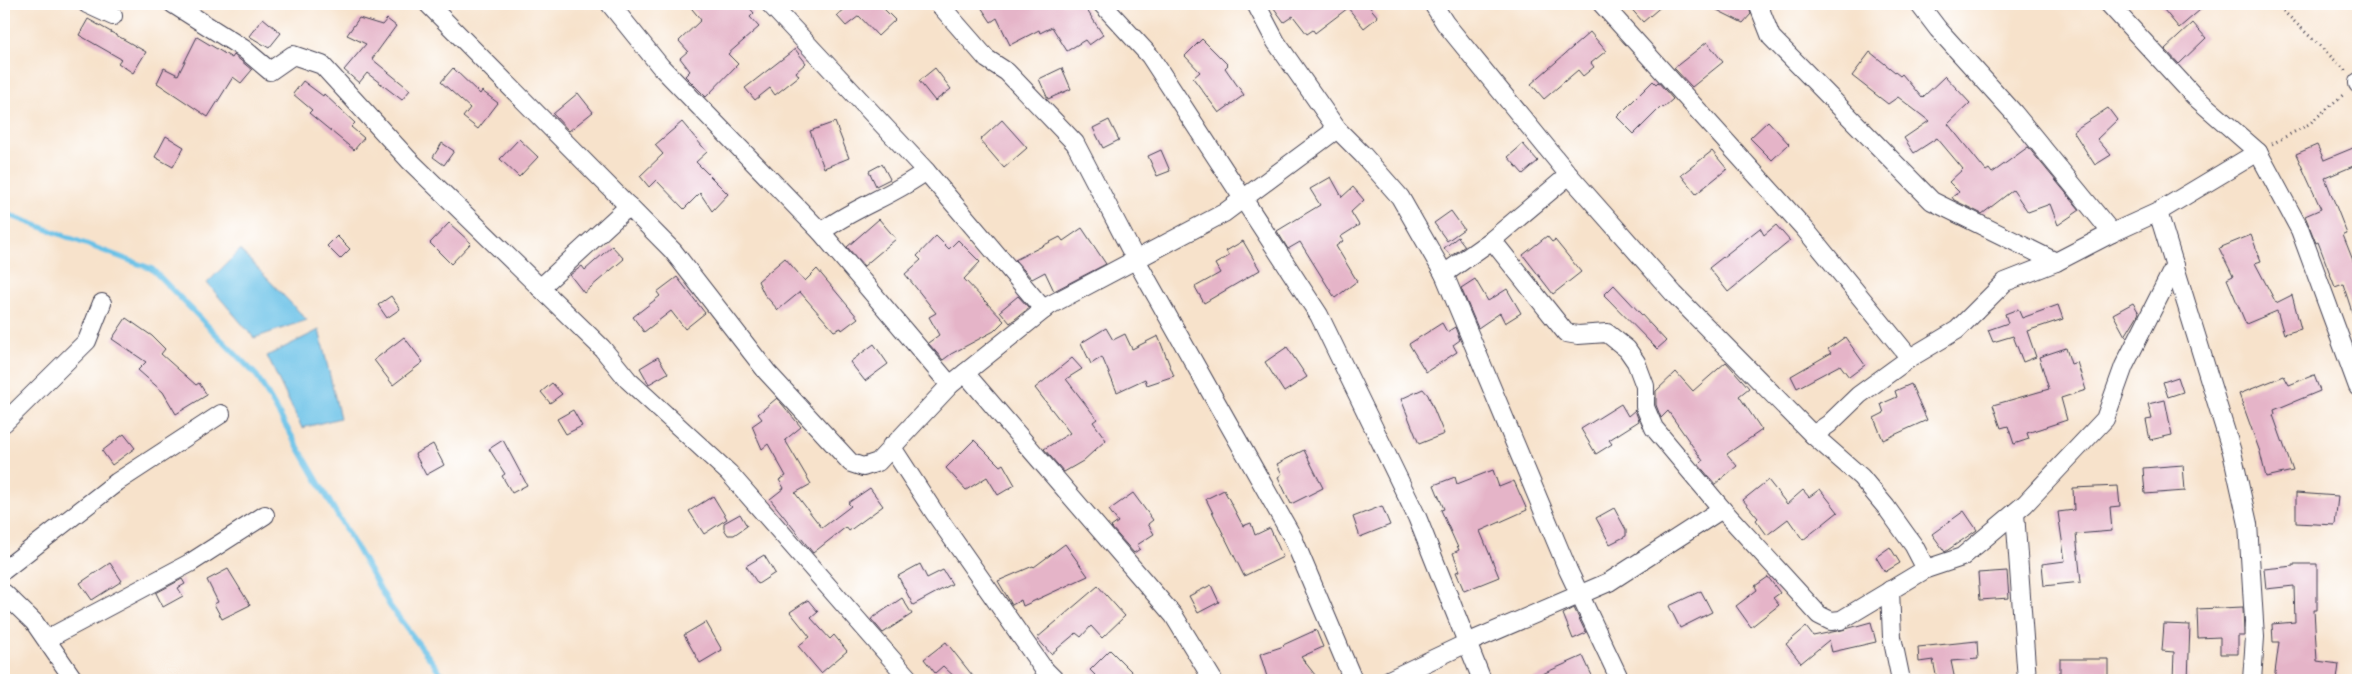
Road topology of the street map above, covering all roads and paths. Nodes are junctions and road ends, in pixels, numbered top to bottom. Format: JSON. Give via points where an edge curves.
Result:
{"nodes":[{"id":1,"x":87,"y":4,"type":"edge"},
{"id":2,"x":173,"y":4,"type":"edge"},
{"id":3,"x":428,"y":4,"type":"edge"},
{"id":4,"x":610,"y":4,"type":"edge"},
{"id":5,"x":770,"y":4,"type":"edge"},
{"id":6,"x":939,"y":4,"type":"edge"},
{"id":7,"x":1102,"y":4,"type":"edge"},
{"id":8,"x":1256,"y":4,"type":"edge"},
{"id":9,"x":1433,"y":4,"type":"edge"},
{"id":10,"x":1602,"y":4,"type":"edge"},
{"id":11,"x":1758,"y":4,"type":"edge"},
{"id":12,"x":1918,"y":4,"type":"edge"},
{"id":13,"x":2109,"y":4,"type":"edge"},
{"id":14,"x":2276,"y":4,"type":"edge"},
{"id":15,"x":113,"y":16,"type":"dead end"},
{"id":16,"x":2358,"y":83,"type":"edge"},
{"id":17,"x":1337,"y":129,"type":"junction"},
{"id":18,"x":2258,"y":152,"type":"junction"},
{"id":19,"x":926,"y":172,"type":"junction"},
{"id":20,"x":1570,"y":175,"type":"junction"},
{"id":21,"x":1244,"y":200,"type":"junction"},
{"id":22,"x":629,"y":206,"type":"junction"},
{"id":23,"x":2158,"y":212,"type":"junction"},
{"id":24,"x":821,"y":232,"type":"junction"},
{"id":25,"x":2112,"y":233,"type":"junction"},
{"id":26,"x":1492,"y":240,"type":"junction"},
{"id":27,"x":1136,"y":260,"type":"junction"},
{"id":28,"x":2056,"y":262,"type":"junction"},
{"id":29,"x":2175,"y":265,"type":"junction"},
{"id":30,"x":1444,"y":274,"type":"junction"},
{"id":31,"x":540,"y":288,"type":"junction"},
{"id":32,"x":102,"y":303,"type":"dead end"},
{"id":33,"x":1044,"y":310,"type":"junction"},
{"id":34,"x":1910,"y":358,"type":"junction"},
{"id":35,"x":965,"y":373,"type":"junction"},
{"id":36,"x":950,"y":385,"type":"junction"},
{"id":37,"x":2358,"y":387,"type":"edge"},
{"id":38,"x":221,"y":414,"type":"dead end"},
{"id":39,"x":6,"y":417,"type":"edge"},
{"id":40,"x":1813,"y":435,"type":"junction"},
{"id":41,"x":891,"y":446,"type":"junction"},
{"id":42,"x":1722,"y":509,"type":"junction"},
{"id":43,"x":2015,"y":513,"type":"junction"},
{"id":44,"x":265,"y":515,"type":"dead end"},
{"id":45,"x":1926,"y":568,"type":"junction"},
{"id":46,"x":4,"y":570,"type":"edge"},
{"id":47,"x":1890,"y":590,"type":"junction"},
{"id":48,"x":4,"y":593,"type":"edge"},
{"id":49,"x":1580,"y":596,"type":"junction"},
{"id":50,"x":47,"y":639,"type":"junction"},
{"id":51,"x":1467,"y":643,"type":"junction"},
{"id":52,"x":74,"y":680,"type":"edge"},
{"id":53,"x":910,"y":680,"type":"edge"},
{"id":54,"x":1055,"y":680,"type":"edge"},
{"id":55,"x":1213,"y":680,"type":"edge"},
{"id":56,"x":1353,"y":680,"type":"edge"},
{"id":57,"x":1389,"y":680,"type":"edge"},
{"id":58,"x":1482,"y":680,"type":"edge"},
{"id":59,"x":1620,"y":680,"type":"edge"},
{"id":60,"x":1901,"y":680,"type":"edge"},
{"id":61,"x":2027,"y":680,"type":"edge"},
{"id":62,"x":2252,"y":680,"type":"edge"}],
"edges":[{"from":1,"to":15,"type":"street"},
{"from":2,"to":31,"type":"street","via":[[244,50],[270,71],[292,55],[322,65],[409,160]]},
{"from":3,"to":22,"type":"street"},
{"from":4,"to":24,"type":"street","via":[[661,67]]},
{"from":5,"to":19,"type":"street"},
{"from":6,"to":27,"type":"street","via":[[987,59],[1007,72],[1075,142]]},
{"from":7,"to":21,"type":"street","via":[[1150,56]]},
{"from":8,"to":17,"type":"street","via":[[1276,42]]},
{"from":9,"to":20,"type":"street","via":[[1445,23]]},
{"from":10,"to":34,"type":"street","via":[[1804,228]]},
{"from":11,"to":28,"type":"street","via":[[1771,38],[1932,201]]},
{"from":12,"to":25,"type":"street","via":[[2014,112]]},
{"from":13,"to":18,"type":"street","via":[[2194,96]]},
{"from":14,"to":16,"type":"path"},
{"from":16,"to":18,"type":"path","via":[[2309,124]]},
{"from":17,"to":21,"type":"street"},
{"from":17,"to":30,"type":"street","via":[[1400,197]]},
{"from":18,"to":23,"type":"street"},
{"from":18,"to":37,"type":"street","via":[[2300,230]]},
{"from":19,"to":24,"type":"street","via":[[890,194],[842,216]]},
{"from":19,"to":33,"type":"street"},
{"from":20,"to":26,"type":"street"},
{"from":20,"to":40,"type":"street","via":[[1674,294]]},
{"from":21,"to":27,"type":"street"},
{"from":21,"to":51,"type":"street","via":[[1319,315],[1417,517]]},
{"from":22,"to":31,"type":"street"},
{"from":22,"to":41,"type":"street","via":[[673,251],[767,372],[851,463],[863,467],[878,462]]},
{"from":23,"to":25,"type":"street"},
{"from":23,"to":29,"type":"street"},
{"from":24,"to":36,"type":"street"},
{"from":25,"to":28,"type":"street"},
{"from":26,"to":30,"type":"street"},
{"from":26,"to":42,"type":"street","via":[[1566,333],[1606,333],[1627,349],[1645,386],[1645,407],[1654,428]]},
{"from":27,"to":33,"type":"street"},
{"from":27,"to":56,"type":"street","via":[[1293,538]]},
{"from":28,"to":34,"type":"street","via":[[2005,282],[1957,330]]},
{"from":29,"to":43,"type":"street","via":[[2124,366],[2105,419]]},
{"from":29,"to":62,"type":"street","via":[[2232,452],[2248,524],[2256,637]]},
{"from":30,"to":49,"type":"street"},
{"from":31,"to":53,"type":"street","via":[[602,348],[628,380],[729,473]]},
{"from":32,"to":39,"type":"street","via":[[87,341]]},
{"from":33,"to":35,"type":"street"},
{"from":34,"to":40,"type":"street","via":[[1859,395]]},
{"from":35,"to":36,"type":"street"},
{"from":35,"to":55,"type":"street","via":[[1174,616]]},
{"from":36,"to":41,"type":"street"},
{"from":38,"to":46,"type":"street","via":[[117,482]]},
{"from":40,"to":45,"type":"street","via":[[1861,477],[1914,546]]},
{"from":41,"to":54,"type":"street","via":[[1043,668]]},
{"from":42,"to":47,"type":"street","via":[[1819,615],[1831,621],[1841,620]]},
{"from":42,"to":49,"type":"street","via":[[1609,582]]},
{"from":43,"to":45,"type":"street","via":[[1962,557]]},
{"from":43,"to":61,"type":"street"},
{"from":44,"to":50,"type":"street","via":[[190,563]]},
{"from":45,"to":47,"type":"street"},
{"from":47,"to":60,"type":"street","via":[[1892,636]]},
{"from":48,"to":50,"type":"street"},
{"from":49,"to":51,"type":"street"},
{"from":49,"to":59,"type":"street"},
{"from":50,"to":52,"type":"street"},
{"from":51,"to":57,"type":"street"},
{"from":51,"to":58,"type":"street"}]}
